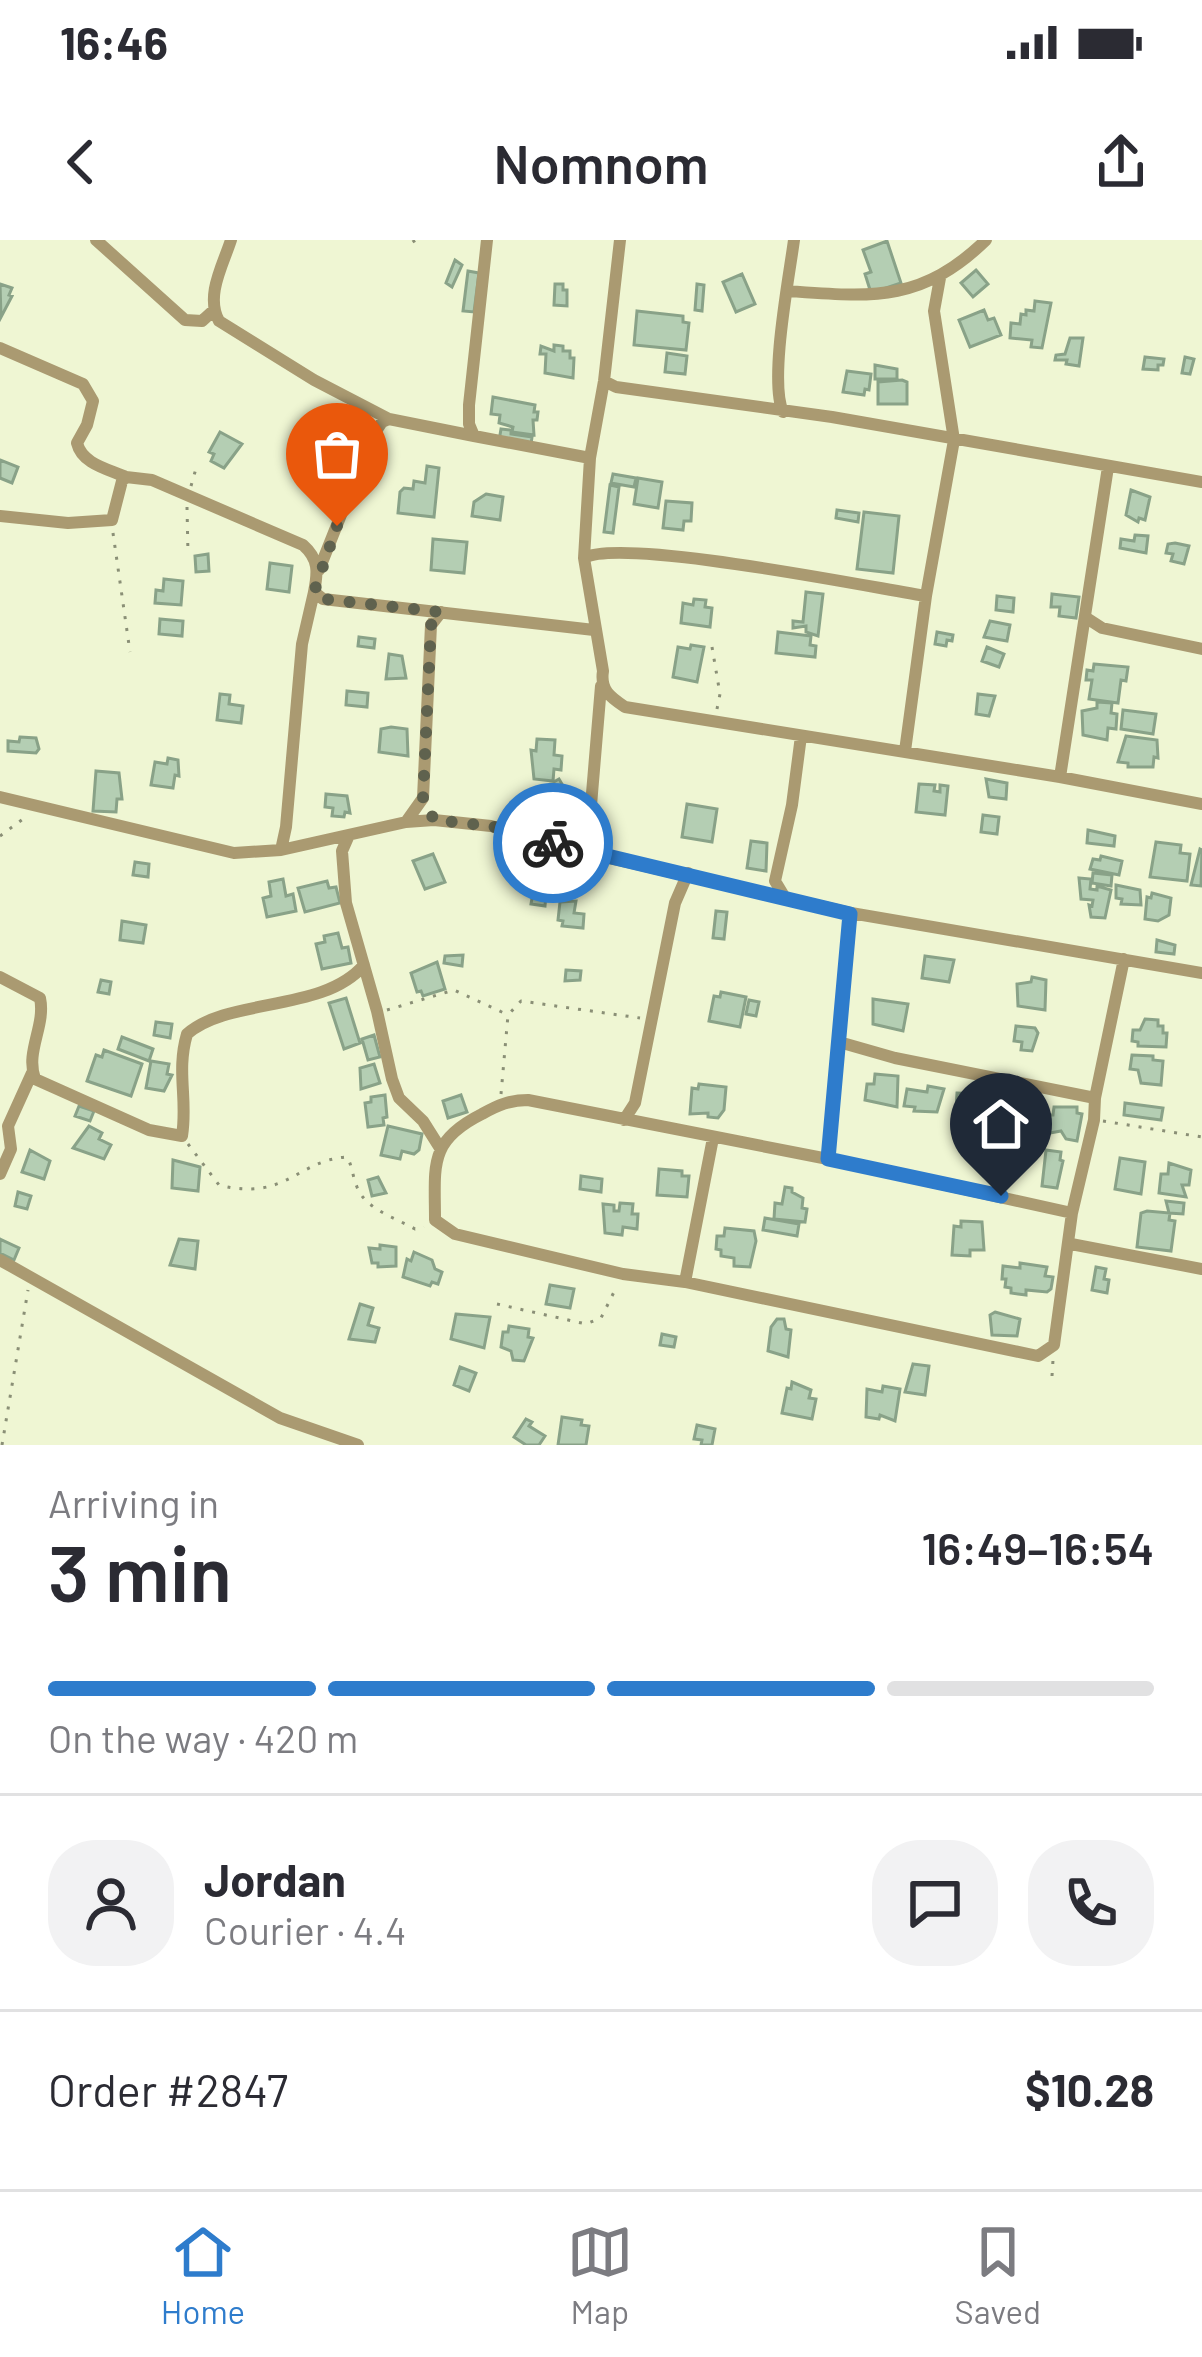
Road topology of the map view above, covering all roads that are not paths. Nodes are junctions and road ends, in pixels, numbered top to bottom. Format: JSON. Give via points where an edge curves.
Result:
{"nodes":[{"id":1,"x":97,"y":240,"type":"edge"},
{"id":2,"x":231,"y":240,"type":"edge"},
{"id":3,"x":487,"y":240,"type":"edge"},
{"id":4,"x":620,"y":240,"type":"edge"},
{"id":5,"x":794,"y":240,"type":"edge"},
{"id":6,"x":986,"y":240,"type":"edge"},
{"id":7,"x":940,"y":278,"type":"junction"},
{"id":8,"x":788,"y":291,"type":"junction"},
{"id":9,"x":213,"y":311,"type":"junction"},
{"id":10,"x":0,"y":348,"type":"edge"},
{"id":11,"x":604,"y":381,"type":"junction"},
{"id":12,"x":783,"y":412,"type":"junction"},
{"id":13,"x":389,"y":419,"type":"junction"},
{"id":14,"x":948,"y":421,"type":"junction"},
{"id":15,"x":474,"y":436,"type":"junction"},
{"id":16,"x":934,"y":437,"type":"junction"},
{"id":17,"x":954,"y":440,"type":"junction"},
{"id":18,"x":590,"y":458,"type":"junction"},
{"id":19,"x":1108,"y":467,"type":"junction"},
{"id":20,"x":126,"y":477,"type":"junction"},
{"id":21,"x":1202,"y":482,"type":"edge"},
{"id":22,"x":0,"y":516,"type":"edge"},
{"id":23,"x":584,"y":558,"type":"junction"},
{"id":24,"x":319,"y":570,"type":"junction"},
{"id":25,"x":314,"y":592,"type":"junction"},
{"id":26,"x":926,"y":596,"type":"junction"},
{"id":27,"x":441,"y":612,"type":"junction"},
{"id":28,"x":1085,"y":617,"type":"junction"},
{"id":29,"x":1102,"y":628,"type":"junction"},
{"id":30,"x":593,"y":630,"type":"junction"},
{"id":31,"x":1082,"y":636,"type":"junction"},
{"id":32,"x":1202,"y":649,"type":"edge"},
{"id":33,"x":602,"y":682,"type":"junction"},
{"id":34,"x":801,"y":736,"type":"junction"},
{"id":35,"x":905,"y":751,"type":"junction"},
{"id":36,"x":1060,"y":777,"type":"junction"},
{"id":37,"x":0,"y":796,"type":"edge"},
{"id":38,"x":423,"y":798,"type":"junction"},
{"id":39,"x":1202,"y":804,"type":"edge"},
{"id":40,"x":434,"y":820,"type":"junction"},
{"id":41,"x":406,"y":822,"type":"junction"},
{"id":42,"x":349,"y":835,"type":"junction"},
{"id":43,"x":281,"y":850,"type":"junction"},
{"id":44,"x":587,"y":853,"type":"junction"},
{"id":45,"x":688,"y":873,"type":"junction"},
{"id":46,"x":784,"y":896,"type":"junction"},
{"id":47,"x":850,"y":914,"type":"junction"},
{"id":48,"x":1124,"y":959,"type":"junction"},
{"id":49,"x":364,"y":964,"type":"junction"},
{"id":50,"x":1202,"y":973,"type":"edge"},
{"id":51,"x":0,"y":977,"type":"edge"},
{"id":52,"x":838,"y":1042,"type":"junction"},
{"id":53,"x":32,"y":1073,"type":"junction"},
{"id":54,"x":1095,"y":1098,"type":"junction"},
{"id":55,"x":634,"y":1103,"type":"junction"},
{"id":56,"x":624,"y":1120,"type":"junction"},
{"id":57,"x":423,"y":1121,"type":"junction"},
{"id":58,"x":640,"y":1123,"type":"junction"},
{"id":59,"x":454,"y":1127,"type":"junction"},
{"id":60,"x":713,"y":1138,"type":"junction"},
{"id":61,"x":440,"y":1148,"type":"junction"},
{"id":62,"x":828,"y":1159,"type":"junction"},
{"id":63,"x":0,"y":1174,"type":"edge"},
{"id":64,"x":1072,"y":1213,"type":"junction"},
{"id":65,"x":1070,"y":1244,"type":"junction"},
{"id":66,"x":0,"y":1260,"type":"edge"},
{"id":67,"x":1202,"y":1269,"type":"edge"},
{"id":68,"x":685,"y":1282,"type":"junction"},
{"id":69,"x":358,"y":1445,"type":"edge"}],
"edges":[{"from":1,"to":9,"type":"street","via":[[185,320],[202,321]]},
{"from":2,"to":9,"type":"street"},
{"from":3,"to":15,"type":"street","via":[[469,405]]},
{"from":4,"to":11,"type":"street"},
{"from":5,"to":8,"type":"street"},
{"from":6,"to":7,"type":"street"},
{"from":7,"to":8,"type":"street","via":[[856,296]]},
{"from":7,"to":14,"type":"street","via":[[934,311]]},
{"from":8,"to":12,"type":"street"},
{"from":9,"to":13,"type":"street","via":[[228,329]]},
{"from":10,"to":20,"type":"street","via":[[83,384],[93,401],[78,450]]},
{"from":11,"to":12,"type":"street"},
{"from":11,"to":18,"type":"street"},
{"from":12,"to":16,"type":"street"},
{"from":13,"to":15,"type":"street"},
{"from":13,"to":24,"type":"street","via":[[372,437]]},
{"from":14,"to":16,"type":"street"},
{"from":14,"to":17,"type":"street"},
{"from":15,"to":18,"type":"street"},
{"from":16,"to":17,"type":"street"},
{"from":17,"to":19,"type":"street"},
{"from":17,"to":26,"type":"street"},
{"from":18,"to":23,"type":"street"},
{"from":19,"to":21,"type":"street"},
{"from":19,"to":28,"type":"street"},
{"from":20,"to":22,"type":"street","via":[[112,520]]},
{"from":20,"to":24,"type":"street","via":[[152,480],[303,544]]},
{"from":23,"to":26,"type":"street","via":[[646,554]]},
{"from":23,"to":30,"type":"street"},
{"from":24,"to":25,"type":"street"},
{"from":25,"to":27,"type":"street"},
{"from":25,"to":43,"type":"street"},
{"from":26,"to":35,"type":"street"},
{"from":27,"to":30,"type":"street"},
{"from":27,"to":38,"type":"street","via":[[431,625]]},
{"from":28,"to":29,"type":"street"},
{"from":28,"to":31,"type":"street"},
{"from":29,"to":31,"type":"street"},
{"from":29,"to":32,"type":"street"},
{"from":30,"to":33,"type":"street"},
{"from":31,"to":36,"type":"street"},
{"from":33,"to":34,"type":"street","via":[[625,707]]},
{"from":33,"to":44,"type":"street"},
{"from":34,"to":35,"type":"street"},
{"from":34,"to":46,"type":"street","via":[[776,881]]},
{"from":35,"to":36,"type":"street"},
{"from":36,"to":39,"type":"street"},
{"from":37,"to":43,"type":"street","via":[[234,853]]},
{"from":38,"to":40,"type":"street"},
{"from":38,"to":41,"type":"street"},
{"from":40,"to":41,"type":"street"},
{"from":40,"to":44,"type":"street","via":[[491,826]]},
{"from":41,"to":42,"type":"street"},
{"from":42,"to":43,"type":"street"},
{"from":42,"to":49,"type":"street","via":[[341,874]]},
{"from":44,"to":45,"type":"street"},
{"from":45,"to":46,"type":"street"},
{"from":45,"to":55,"type":"street"},
{"from":46,"to":47,"type":"street"},
{"from":47,"to":48,"type":"street"},
{"from":47,"to":52,"type":"street"},
{"from":48,"to":50,"type":"street"},
{"from":48,"to":54,"type":"street"},
{"from":49,"to":53,"type":"street","via":[[293,1001],[214,1018],[187,1034],[179,1061],[182,1136],[149,1130]]},
{"from":49,"to":57,"type":"street","via":[[399,1098]]},
{"from":51,"to":53,"type":"street","via":[[40,998]]},
{"from":52,"to":54,"type":"street"},
{"from":52,"to":62,"type":"street"},
{"from":53,"to":63,"type":"street","via":[[8,1126],[11,1148]]},
{"from":54,"to":64,"type":"street"},
{"from":55,"to":56,"type":"street"},
{"from":55,"to":58,"type":"street"},
{"from":56,"to":58,"type":"street"},
{"from":56,"to":59,"type":"street","via":[[528,1100]]},
{"from":57,"to":59,"type":"street"},
{"from":57,"to":61,"type":"street"},
{"from":58,"to":60,"type":"street"},
{"from":59,"to":61,"type":"street"},
{"from":60,"to":62,"type":"street"},
{"from":60,"to":68,"type":"street"},
{"from":61,"to":68,"type":"street","via":[[435,1220],[454,1234]]},
{"from":62,"to":64,"type":"street"},
{"from":64,"to":65,"type":"street"},
{"from":65,"to":67,"type":"street"},
{"from":65,"to":68,"type":"street","via":[[1054,1345],[1037,1356]]},
{"from":66,"to":69,"type":"street","via":[[280,1418]]}]}
